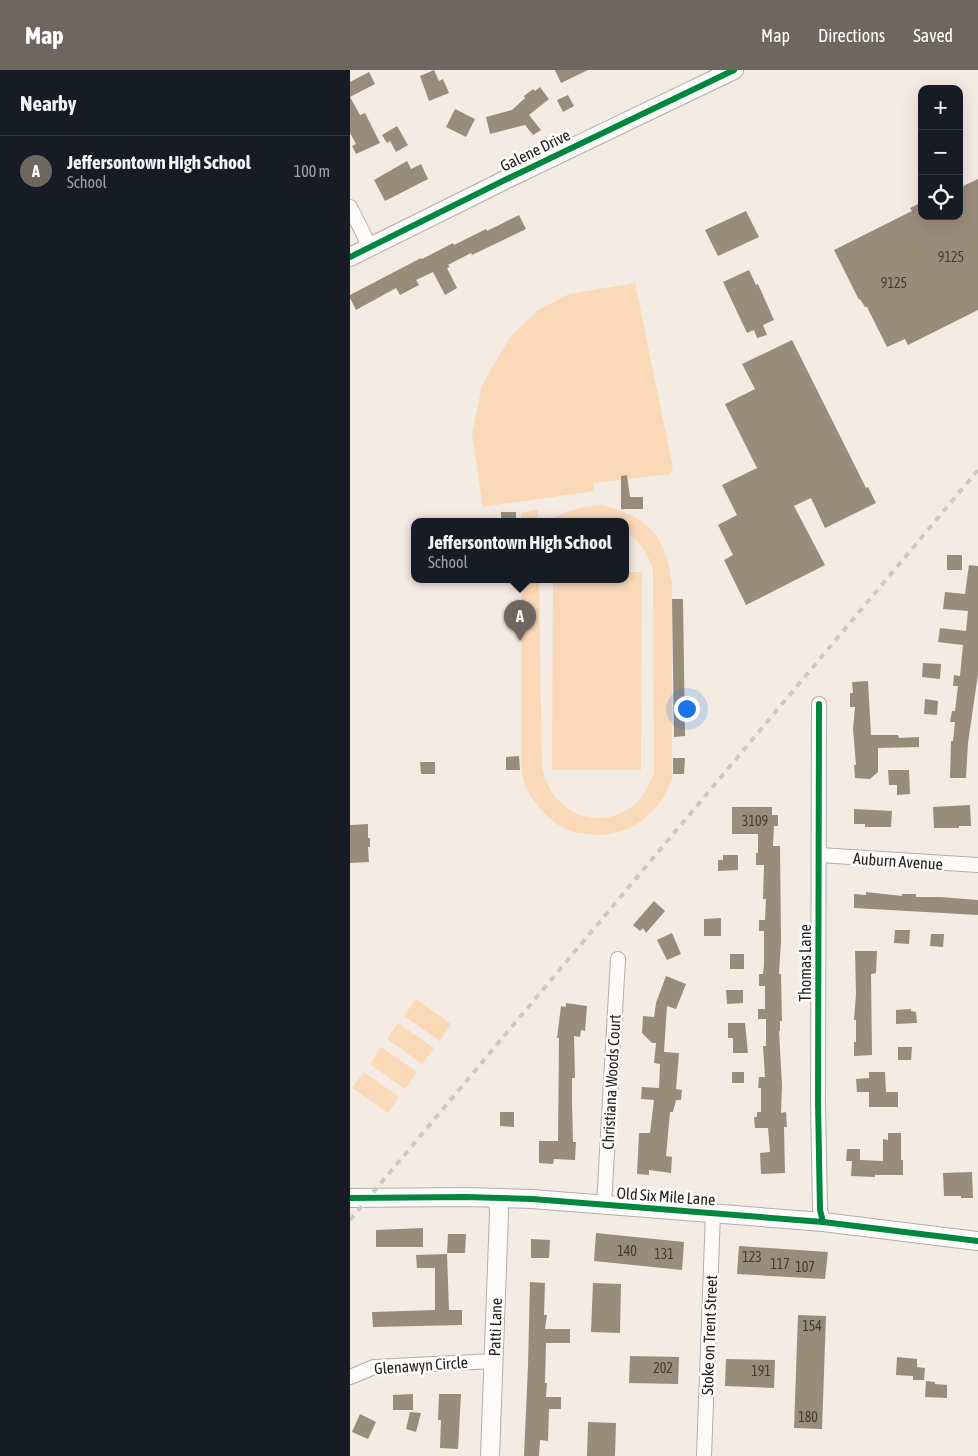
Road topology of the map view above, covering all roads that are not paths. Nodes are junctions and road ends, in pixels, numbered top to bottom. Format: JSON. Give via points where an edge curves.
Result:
{"nodes":[{"id":1,"x":734,"y":70,"type":"edge"},
{"id":2,"x":350,"y":207,"type":"edge"},
{"id":3,"x":370,"y":247,"type":"junction"},
{"id":4,"x":350,"y":257,"type":"edge"},
{"id":5,"x":819,"y":704,"type":"dead end"},
{"id":6,"x":819,"y":856,"type":"junction"},
{"id":7,"x":978,"y":865,"type":"edge"},
{"id":8,"x":618,"y":959,"type":"dead end"},
{"id":9,"x":350,"y":1198,"type":"edge"},
{"id":10,"x":498,"y":1198,"type":"junction"},
{"id":11,"x":604,"y":1205,"type":"junction"},
{"id":12,"x":713,"y":1213,"type":"junction"},
{"id":13,"x":823,"y":1222,"type":"junction"},
{"id":14,"x":978,"y":1241,"type":"edge"},
{"id":15,"x":494,"y":1361,"type":"junction"},
{"id":16,"x":350,"y":1377,"type":"edge"},
{"id":17,"x":490,"y":1456,"type":"edge"},
{"id":18,"x":704,"y":1456,"type":"edge"}],
"edges":[{"from":1,"to":3,"type":"street","name":"Galene Drive"},
{"from":2,"to":3,"type":"street"},
{"from":3,"to":4,"type":"street","name":"Galene Drive"},
{"from":5,"to":6,"type":"street","name":"Thomas Lane"},
{"from":6,"to":7,"type":"street","name":"Auburn Avenue"},
{"from":6,"to":13,"type":"street","name":"Thomas Lane","via":[[818,1102]]},
{"from":8,"to":11,"type":"street","name":"Christiana Woods Court"},
{"from":9,"to":10,"type":"street","name":"Old Six Mile Lane"},
{"from":10,"to":11,"type":"street","name":"Old Six Mile Lane"},
{"from":10,"to":15,"type":"street","name":"Patti Lane"},
{"from":11,"to":12,"type":"street","name":"Old Six Mile Lane"},
{"from":12,"to":13,"type":"street","name":"Old Six Mile Lane"},
{"from":12,"to":18,"type":"street","name":"Stoke on Trent Street"},
{"from":13,"to":14,"type":"street","name":"Old Six Mile Lane"},
{"from":15,"to":16,"type":"street","name":"Glenawyn Circle","via":[[374,1367]]},
{"from":15,"to":17,"type":"street","name":"Patti Lane"}]}
